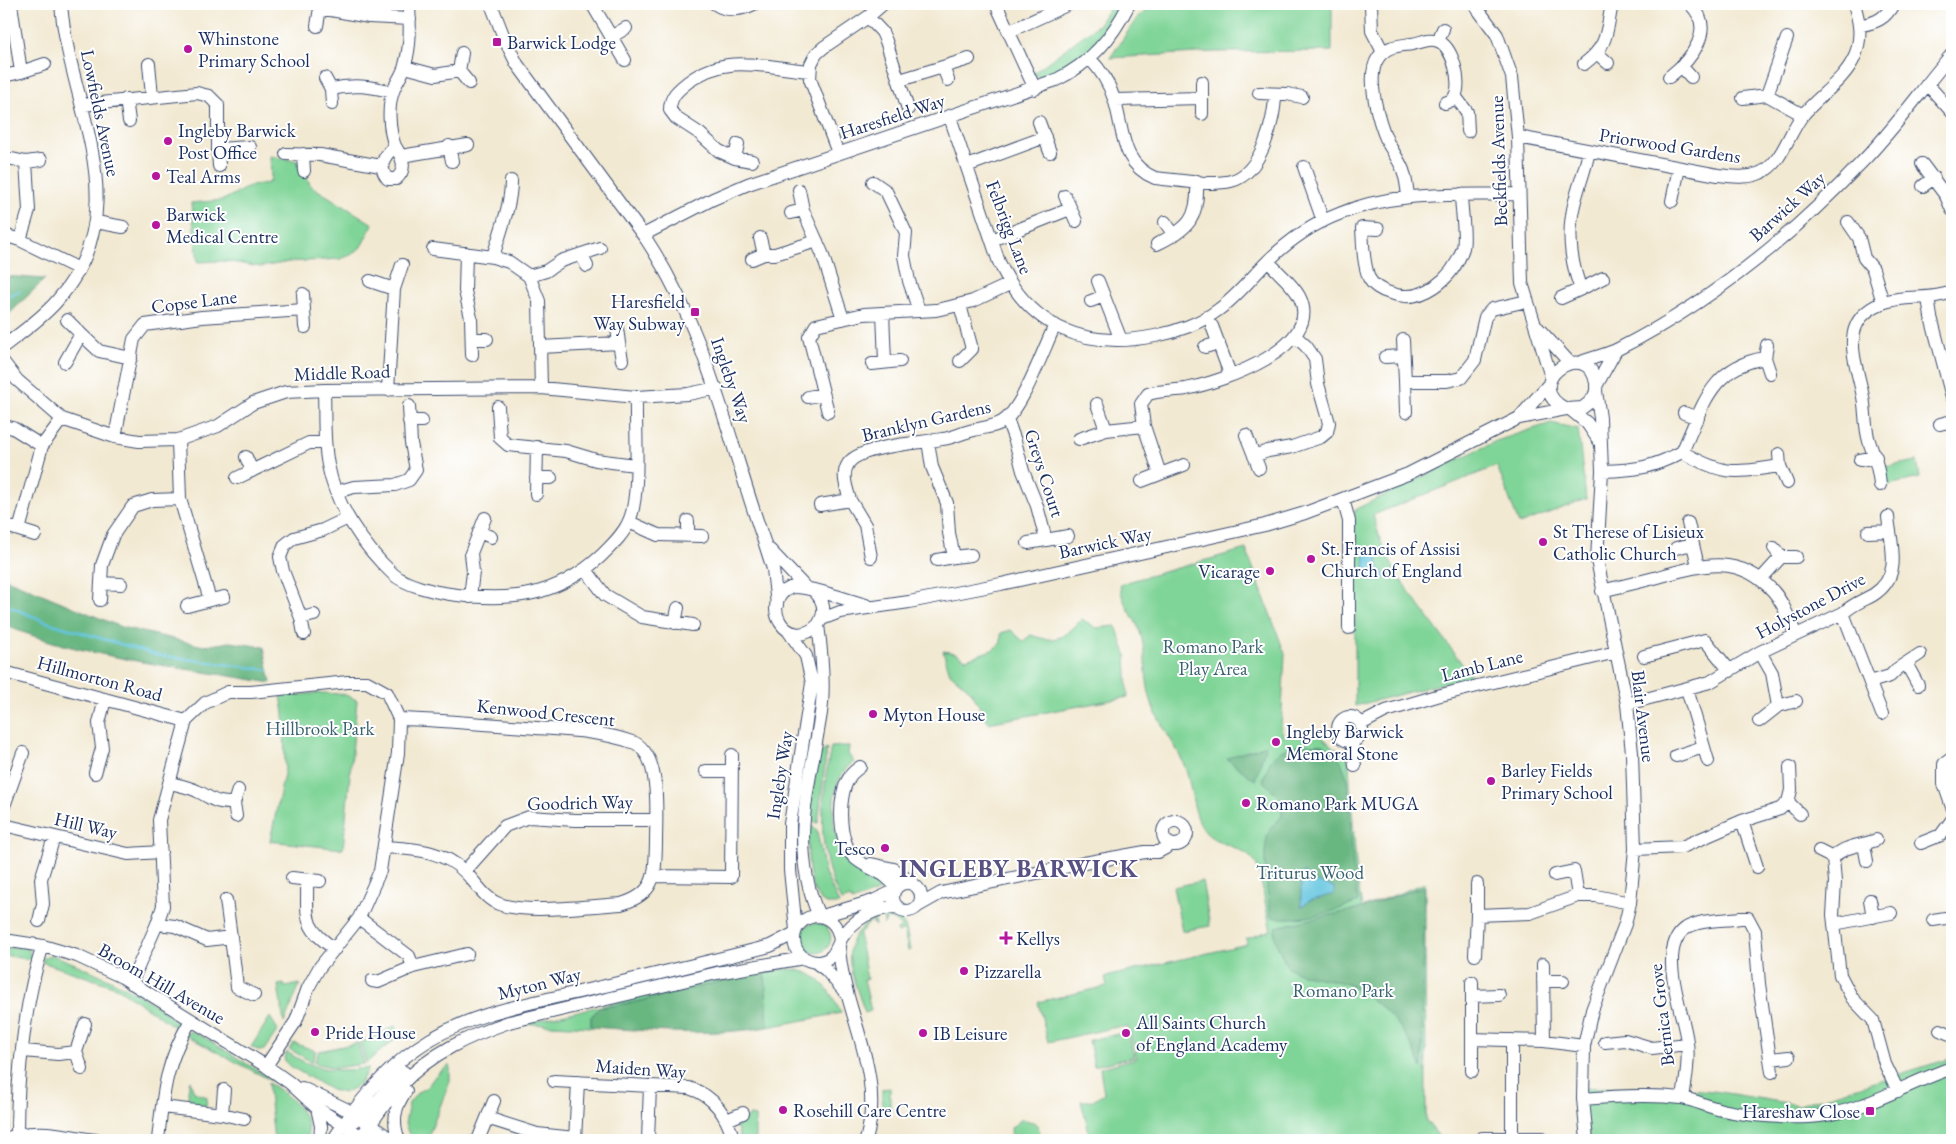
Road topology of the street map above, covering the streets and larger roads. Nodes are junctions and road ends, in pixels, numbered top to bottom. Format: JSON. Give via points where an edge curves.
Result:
{"nodes":[{"id":1,"x":11,"y":4,"type":"edge"},
{"id":2,"x":61,"y":4,"type":"edge"},
{"id":3,"x":409,"y":4,"type":"edge"},
{"id":4,"x":491,"y":4,"type":"edge"},
{"id":5,"x":592,"y":4,"type":"edge"},
{"id":6,"x":715,"y":4,"type":"edge"},
{"id":7,"x":754,"y":4,"type":"edge"},
{"id":8,"x":883,"y":4,"type":"edge"},
{"id":9,"x":996,"y":4,"type":"edge"},
{"id":10,"x":1129,"y":4,"type":"edge"},
{"id":11,"x":1372,"y":4,"type":"edge"},
{"id":12,"x":1474,"y":4,"type":"edge"},
{"id":13,"x":1612,"y":4,"type":"edge"},
{"id":14,"x":1690,"y":4,"type":"edge"},
{"id":15,"x":1854,"y":4,"type":"edge"},
{"id":16,"x":1892,"y":4,"type":"edge"},
{"id":17,"x":1064,"y":5,"type":"edge"},
{"id":18,"x":320,"y":6,"type":"edge"},
{"id":19,"x":868,"y":17,"type":"junction"},
{"id":20,"x":410,"y":19,"type":"junction"},
{"id":21,"x":1861,"y":25,"type":"junction"},
{"id":22,"x":317,"y":26,"type":"dead end"},
{"id":23,"x":626,"y":28,"type":"dead end"},
{"id":24,"x":1443,"y":28,"type":"dead end"},
{"id":25,"x":1010,"y":31,"type":"junction"},
{"id":26,"x":611,"y":37,"type":"junction"},
{"id":27,"x":1787,"y":38,"type":"dead end"},
{"id":28,"x":1438,"y":41,"type":"junction"},
{"id":29,"x":1383,"y":52,"type":"junction"},
{"id":30,"x":462,"y":53,"type":"dead end"},
{"id":31,"x":1598,"y":54,"type":"junction"},
{"id":32,"x":1952,"y":54,"type":"edge"},
{"id":33,"x":969,"y":58,"type":"dead end"},
{"id":34,"x":625,"y":60,"type":"dead end"},
{"id":35,"x":1090,"y":60,"type":"junction"},
{"id":36,"x":1608,"y":62,"type":"dead end"},
{"id":37,"x":45,"y":64,"type":"dead end"},
{"id":38,"x":149,"y":64,"type":"dead end"},
{"id":39,"x":1584,"y":64,"type":"dead end"},
{"id":40,"x":405,"y":67,"type":"junction"},
{"id":41,"x":943,"y":67,"type":"junction"},
{"id":42,"x":1682,"y":67,"type":"junction"},
{"id":43,"x":459,"y":70,"type":"junction"},
{"id":44,"x":810,"y":71,"type":"junction"},
{"id":45,"x":21,"y":72,"type":"junction"},
{"id":46,"x":4,"y":76,"type":"edge"},
{"id":47,"x":1669,"y":77,"type":"dead end"},
{"id":48,"x":1691,"y":77,"type":"dead end"},
{"id":49,"x":900,"y":80,"type":"junction"},
{"id":50,"x":948,"y":80,"type":"dead end"},
{"id":51,"x":1202,"y":82,"type":"dead end"},
{"id":52,"x":469,"y":83,"type":"dead end"},
{"id":53,"x":1927,"y":84,"type":"junction"},
{"id":54,"x":1035,"y":89,"type":"junction"},
{"id":55,"x":392,"y":92,"type":"junction"},
{"id":56,"x":1259,"y":93,"type":"dead end"},
{"id":57,"x":1275,"y":94,"type":"junction"},
{"id":58,"x":1767,"y":95,"type":"junction"},
{"id":59,"x":152,"y":96,"type":"junction"},
{"id":60,"x":1302,"y":97,"type":"dead end"},
{"id":61,"x":1202,"y":98,"type":"junction"},
{"id":62,"x":1743,"y":98,"type":"dead end"},
{"id":63,"x":126,"y":99,"type":"junction"},
{"id":64,"x":1115,"y":100,"type":"junction"},
{"id":65,"x":82,"y":104,"type":"junction"},
{"id":66,"x":332,"y":104,"type":"dead end"},
{"id":67,"x":908,"y":109,"type":"dead end"},
{"id":68,"x":1952,"y":112,"type":"edge"},
{"id":69,"x":1202,"y":114,"type":"dead end"},
{"id":70,"x":1803,"y":115,"type":"junction"},
{"id":71,"x":950,"y":117,"type":"junction"},
{"id":72,"x":129,"y":121,"type":"dead end"},
{"id":73,"x":1039,"y":122,"type":"dead end"},
{"id":74,"x":1468,"y":131,"type":"dead end"},
{"id":75,"x":1045,"y":137,"type":"junction"},
{"id":76,"x":1518,"y":137,"type":"junction"},
{"id":77,"x":738,"y":144,"type":"dead end"},
{"id":78,"x":468,"y":145,"type":"dead end"},
{"id":79,"x":449,"y":146,"type":"junction"},
{"id":80,"x":250,"y":147,"type":"dead end"},
{"id":81,"x":218,"y":149,"type":"junction"},
{"id":82,"x":398,"y":151,"type":"junction"},
{"id":83,"x":1589,"y":151,"type":"junction"},
{"id":84,"x":1050,"y":152,"type":"dead end"},
{"id":85,"x":838,"y":153,"type":"junction"},
{"id":86,"x":286,"y":154,"type":"dead end"},
{"id":87,"x":303,"y":154,"type":"junction"},
{"id":88,"x":735,"y":158,"type":"junction"},
{"id":89,"x":12,"y":159,"type":"dead end"},
{"id":90,"x":40,"y":160,"type":"dead end"},
{"id":91,"x":452,"y":161,"type":"dead end"},
{"id":92,"x":752,"y":161,"type":"dead end"},
{"id":93,"x":26,"y":162,"type":"junction"},
{"id":94,"x":1922,"y":164,"type":"dead end"},
{"id":95,"x":219,"y":166,"type":"dead end"},
{"id":96,"x":382,"y":166,"type":"junction"},
{"id":97,"x":967,"y":166,"type":"junction"},
{"id":98,"x":1304,"y":167,"type":"dead end"},
{"id":99,"x":1679,"y":168,"type":"junction"},
{"id":100,"x":304,"y":171,"type":"dead end"},
{"id":101,"x":1934,"y":178,"type":"junction"},
{"id":102,"x":511,"y":181,"type":"dead end"},
{"id":103,"x":1197,"y":181,"type":"junction"},
{"id":104,"x":873,"y":182,"type":"dead end"},
{"id":105,"x":1922,"y":186,"type":"dead end"},
{"id":106,"x":799,"y":190,"type":"dead end"},
{"id":107,"x":1461,"y":194,"type":"junction"},
{"id":108,"x":1519,"y":194,"type":"junction"},
{"id":109,"x":1065,"y":196,"type":"dead end"},
{"id":110,"x":1408,"y":196,"type":"junction"},
{"id":111,"x":1672,"y":201,"type":"dead end"},
{"id":112,"x":1070,"y":209,"type":"junction"},
{"id":113,"x":1952,"y":210,"type":"edge"},
{"id":114,"x":1076,"y":221,"type":"dead end"},
{"id":115,"x":1323,"y":221,"type":"junction"},
{"id":116,"x":96,"y":222,"type":"junction"},
{"id":117,"x":1165,"y":222,"type":"dead end"},
{"id":118,"x":1848,"y":222,"type":"dead end"},
{"id":119,"x":124,"y":227,"type":"dead end"},
{"id":120,"x":1378,"y":229,"type":"dead end"},
{"id":121,"x":4,"y":235,"type":"edge"},
{"id":122,"x":1174,"y":236,"type":"junction"},
{"id":123,"x":644,"y":237,"type":"junction"},
{"id":124,"x":760,"y":238,"type":"dead end"},
{"id":125,"x":20,"y":240,"type":"junction"},
{"id":126,"x":992,"y":240,"type":"junction"},
{"id":127,"x":817,"y":241,"type":"junction"},
{"id":128,"x":1157,"y":244,"type":"dead end"},
{"id":129,"x":600,"y":248,"type":"dead end"},
{"id":130,"x":433,"y":250,"type":"dead end"},
{"id":131,"x":466,"y":253,"type":"junction"},
{"id":132,"x":580,"y":254,"type":"junction"},
{"id":133,"x":764,"y":254,"type":"junction"},
{"id":134,"x":493,"y":257,"type":"junction"},
{"id":135,"x":752,"y":260,"type":"dead end"},
{"id":136,"x":1268,"y":261,"type":"junction"},
{"id":137,"x":402,"y":265,"type":"dead end"},
{"id":138,"x":587,"y":266,"type":"dead end"},
{"id":139,"x":79,"y":269,"type":"junction"},
{"id":140,"x":529,"y":276,"type":"junction"},
{"id":141,"x":1603,"y":278,"type":"dead end"},
{"id":142,"x":1098,"y":280,"type":"dead end"},
{"id":143,"x":370,"y":282,"type":"dead end"},
{"id":144,"x":1010,"y":284,"type":"junction"},
{"id":145,"x":1581,"y":289,"type":"junction"},
{"id":146,"x":394,"y":290,"type":"junction"},
{"id":147,"x":1952,"y":292,"type":"edge"},
{"id":148,"x":303,"y":294,"type":"dead end"},
{"id":149,"x":1104,"y":296,"type":"junction"},
{"id":150,"x":1561,"y":298,"type":"dead end"},
{"id":151,"x":1928,"y":298,"type":"junction"},
{"id":152,"x":1091,"y":301,"type":"dead end"},
{"id":153,"x":1527,"y":301,"type":"junction"},
{"id":154,"x":1883,"y":303,"type":"junction"},
{"id":155,"x":960,"y":305,"type":"junction"},
{"id":156,"x":304,"y":310,"type":"junction"},
{"id":157,"x":919,"y":312,"type":"junction"},
{"id":158,"x":883,"y":314,"type":"junction"},
{"id":159,"x":843,"y":319,"type":"junction"},
{"id":160,"x":67,"y":320,"type":"dead end"},
{"id":161,"x":1055,"y":325,"type":"junction"},
{"id":162,"x":1212,"y":326,"type":"dead end"},
{"id":163,"x":1537,"y":326,"type":"junction"},
{"id":164,"x":305,"y":327,"type":"dead end"},
{"id":165,"x":617,"y":328,"type":"dead end"},
{"id":166,"x":82,"y":334,"type":"junction"},
{"id":167,"x":1295,"y":336,"type":"junction"},
{"id":168,"x":472,"y":339,"type":"junction"},
{"id":169,"x":487,"y":339,"type":"dead end"},
{"id":170,"x":1121,"y":340,"type":"junction"},
{"id":171,"x":1403,"y":340,"type":"dead end"},
{"id":172,"x":619,"y":343,"type":"junction"},
{"id":173,"x":1219,"y":343,"type":"junction"},
{"id":174,"x":1767,"y":345,"type":"dead end"},
{"id":175,"x":4,"y":346,"type":"edge"},
{"id":176,"x":540,"y":347,"type":"junction"},
{"id":177,"x":1205,"y":347,"type":"dead end"},
{"id":178,"x":1616,"y":350,"type":"junction"},
{"id":179,"x":472,"y":355,"type":"dead end"},
{"id":180,"x":1403,"y":356,"type":"junction"},
{"id":181,"x":1385,"y":357,"type":"dead end"},
{"id":182,"x":131,"y":358,"type":"junction"},
{"id":183,"x":1766,"y":358,"type":"junction"},
{"id":184,"x":622,"y":360,"type":"dead end"},
{"id":185,"x":900,"y":361,"type":"dead end"},
{"id":186,"x":960,"y":361,"type":"dead end"},
{"id":187,"x":65,"y":362,"type":"dead end"},
{"id":188,"x":885,"y":362,"type":"junction"},
{"id":189,"x":4,"y":363,"type":"edge"},
{"id":190,"x":1574,"y":363,"type":"junction"},
{"id":191,"x":872,"y":364,"type":"dead end"},
{"id":192,"x":1770,"y":373,"type":"dead end"},
{"id":193,"x":1230,"y":374,"type":"junction"},
{"id":194,"x":1550,"y":380,"type":"junction"},
{"id":195,"x":1405,"y":381,"type":"junction"},
{"id":196,"x":1951,"y":383,"type":"edge"},
{"id":197,"x":541,"y":388,"type":"junction"},
{"id":198,"x":717,"y":388,"type":"junction"},
{"id":199,"x":1596,"y":388,"type":"junction"},
{"id":200,"x":324,"y":390,"type":"junction"},
{"id":201,"x":388,"y":390,"type":"junction"},
{"id":202,"x":823,"y":394,"type":"junction"},
{"id":203,"x":1952,"y":396,"type":"edge"},
{"id":204,"x":636,"y":397,"type":"junction"},
{"id":205,"x":808,"y":397,"type":"dead end"},
{"id":206,"x":1097,"y":404,"type":"dead end"},
{"id":207,"x":409,"y":406,"type":"dead end"},
{"id":208,"x":1568,"y":409,"type":"junction"},
{"id":209,"x":828,"y":412,"type":"dead end"},
{"id":210,"x":1406,"y":412,"type":"dead end"},
{"id":211,"x":1684,"y":413,"type":"dead end"},
{"id":212,"x":502,"y":414,"type":"dead end"},
{"id":213,"x":62,"y":418,"type":"junction"},
{"id":214,"x":1519,"y":418,"type":"junction"},
{"id":215,"x":1698,"y":418,"type":"junction"},
{"id":216,"x":1007,"y":419,"type":"junction"},
{"id":217,"x":4,"y":426,"type":"edge"},
{"id":218,"x":1144,"y":426,"type":"junction"},
{"id":219,"x":1106,"y":430,"type":"junction"},
{"id":220,"x":1246,"y":435,"type":"dead end"},
{"id":221,"x":115,"y":437,"type":"junction"},
{"id":222,"x":1079,"y":439,"type":"dead end"},
{"id":223,"x":178,"y":440,"type":"junction"},
{"id":224,"x":928,"y":441,"type":"junction"},
{"id":225,"x":1600,"y":442,"type":"junction"},
{"id":226,"x":326,"y":444,"type":"junction"},
{"id":227,"x":42,"y":446,"type":"junction"},
{"id":228,"x":537,"y":447,"type":"junction"},
{"id":229,"x":1682,"y":452,"type":"junction"},
{"id":230,"x":246,"y":457,"type":"dead end"},
{"id":231,"x":1876,"y":457,"type":"junction"},
{"id":232,"x":1860,"y":460,"type":"dead end"},
{"id":233,"x":635,"y":465,"type":"junction"},
{"id":234,"x":1184,"y":465,"type":"dead end"},
{"id":235,"x":252,"y":471,"type":"junction"},
{"id":236,"x":1602,"y":471,"type":"junction"},
{"id":237,"x":1160,"y":474,"type":"junction"},
{"id":238,"x":237,"y":478,"type":"dead end"},
{"id":239,"x":536,"y":478,"type":"junction"},
{"id":240,"x":550,"y":478,"type":"dead end"},
{"id":241,"x":1142,"y":481,"type":"dead end"},
{"id":242,"x":1787,"y":484,"type":"dead end"},
{"id":243,"x":1880,"y":484,"type":"dead end"},
{"id":244,"x":336,"y":492,"type":"junction"},
{"id":245,"x":536,"y":494,"type":"dead end"},
{"id":246,"x":180,"y":499,"type":"junction"},
{"id":247,"x":1343,"y":499,"type":"junction"},
{"id":248,"x":850,"y":500,"type":"junction"},
{"id":249,"x":820,"y":506,"type":"dead end"},
{"id":250,"x":1888,"y":517,"type":"dead end"},
{"id":251,"x":348,"y":518,"type":"junction"},
{"id":252,"x":485,"y":518,"type":"dead end"},
{"id":253,"x":688,"y":521,"type":"dead end"},
{"id":254,"x":629,"y":522,"type":"junction"},
{"id":255,"x":1688,"y":522,"type":"dead end"},
{"id":256,"x":4,"y":525,"type":"edge"},
{"id":257,"x":19,"y":530,"type":"junction"},
{"id":258,"x":1890,"y":531,"type":"junction"},
{"id":259,"x":1868,"y":532,"type":"dead end"},
{"id":260,"x":35,"y":535,"type":"dead end"},
{"id":261,"x":688,"y":536,"type":"junction"},
{"id":262,"x":702,"y":536,"type":"dead end"},
{"id":263,"x":1068,"y":536,"type":"dead end"},
{"id":264,"x":1046,"y":540,"type":"junction"},
{"id":265,"x":1028,"y":543,"type":"dead end"},
{"id":266,"x":765,"y":544,"type":"junction"},
{"id":267,"x":1692,"y":544,"type":"junction"},
{"id":268,"x":1676,"y":548,"type":"dead end"},
{"id":269,"x":971,"y":555,"type":"dead end"},
{"id":270,"x":871,"y":557,"type":"dead end"},
{"id":271,"x":1796,"y":557,"type":"dead end"},
{"id":272,"x":954,"y":558,"type":"junction"},
{"id":273,"x":936,"y":560,"type":"dead end"},
{"id":274,"x":1698,"y":566,"type":"junction"},
{"id":275,"x":586,"y":570,"type":"junction"},
{"id":276,"x":1761,"y":579,"type":"junction"},
{"id":277,"x":101,"y":583,"type":"junction"},
{"id":278,"x":120,"y":584,"type":"dead end"},
{"id":279,"x":809,"y":589,"type":"junction"},
{"id":280,"x":1602,"y":591,"type":"junction"},
{"id":281,"x":470,"y":597,"type":"junction"},
{"id":282,"x":224,"y":598,"type":"dead end"},
{"id":283,"x":100,"y":600,"type":"dead end"},
{"id":284,"x":210,"y":600,"type":"junction"},
{"id":285,"x":776,"y":605,"type":"junction"},
{"id":286,"x":187,"y":606,"type":"dead end"},
{"id":287,"x":871,"y":606,"type":"junction"},
{"id":288,"x":678,"y":608,"type":"dead end"},
{"id":289,"x":1843,"y":613,"type":"junction"},
{"id":290,"x":820,"y":622,"type":"junction"},
{"id":291,"x":675,"y":623,"type":"junction"},
{"id":292,"x":694,"y":624,"type":"dead end"},
{"id":293,"x":1349,"y":628,"type":"dead end"},
{"id":294,"x":789,"y":632,"type":"junction"},
{"id":295,"x":304,"y":634,"type":"dead end"},
{"id":296,"x":1796,"y":635,"type":"junction"},
{"id":297,"x":1616,"y":652,"type":"junction"},
{"id":298,"x":1760,"y":652,"type":"junction"},
{"id":299,"x":1920,"y":654,"type":"dead end"},
{"id":300,"x":1644,"y":656,"type":"dead end"},
{"id":301,"x":1906,"y":663,"type":"junction"},
{"id":302,"x":1730,"y":671,"type":"junction"},
{"id":303,"x":4,"y":672,"type":"edge"},
{"id":304,"x":1870,"y":682,"type":"junction"},
{"id":305,"x":1918,"y":685,"type":"dead end"},
{"id":306,"x":1688,"y":689,"type":"junction"},
{"id":307,"x":105,"y":699,"type":"junction"},
{"id":308,"x":1796,"y":701,"type":"dead end"},
{"id":309,"x":1627,"y":704,"type":"junction"},
{"id":310,"x":1778,"y":706,"type":"junction"},
{"id":311,"x":1882,"y":714,"type":"dead end"},
{"id":312,"x":399,"y":719,"type":"junction"},
{"id":313,"x":186,"y":721,"type":"junction"},
{"id":314,"x":1759,"y":721,"type":"dead end"},
{"id":315,"x":1361,"y":724,"type":"junction"},
{"id":316,"x":1352,"y":740,"type":"junction"},
{"id":317,"x":1703,"y":747,"type":"junction"},
{"id":318,"x":23,"y":753,"type":"dead end"},
{"id":319,"x":732,"y":755,"type":"dead end"},
{"id":320,"x":1676,"y":756,"type":"dead end"},
{"id":321,"x":1944,"y":759,"type":"edge"},
{"id":322,"x":1708,"y":761,"type":"dead end"},
{"id":323,"x":1355,"y":766,"type":"dead end"},
{"id":324,"x":860,"y":767,"type":"dead end"},
{"id":325,"x":1790,"y":767,"type":"dead end"},
{"id":326,"x":706,"y":771,"type":"dead end"},
{"id":327,"x":731,"y":771,"type":"junction"},
{"id":328,"x":95,"y":773,"type":"dead end"},
{"id":329,"x":170,"y":783,"type":"junction"},
{"id":330,"x":238,"y":790,"type":"dead end"},
{"id":331,"x":1788,"y":802,"type":"junction"},
{"id":332,"x":234,"y":803,"type":"junction"},
{"id":333,"x":4,"y":806,"type":"edge"},
{"id":334,"x":1952,"y":807,"type":"edge"},
{"id":335,"x":1800,"y":814,"type":"dead end"},
{"id":336,"x":236,"y":816,"type":"dead end"},
{"id":337,"x":656,"y":820,"type":"junction"},
{"id":338,"x":1952,"y":820,"type":"edge"},
{"id":339,"x":1742,"y":821,"type":"junction"},
{"id":340,"x":4,"y":825,"type":"edge"},
{"id":341,"x":1162,"y":833,"type":"junction"},
{"id":342,"x":54,"y":837,"type":"junction"},
{"id":343,"x":1876,"y":840,"type":"dead end"},
{"id":344,"x":1921,"y":843,"type":"dead end"},
{"id":345,"x":1172,"y":845,"type":"junction"},
{"id":346,"x":1864,"y":845,"type":"junction"},
{"id":347,"x":384,"y":847,"type":"junction"},
{"id":348,"x":1635,"y":849,"type":"junction"},
{"id":349,"x":1819,"y":851,"type":"dead end"},
{"id":350,"x":161,"y":852,"type":"junction"},
{"id":351,"x":1145,"y":852,"type":"junction"},
{"id":352,"x":1833,"y":858,"type":"junction"},
{"id":353,"x":1867,"y":861,"type":"dead end"},
{"id":354,"x":863,"y":863,"type":"junction"},
{"id":355,"x":1757,"y":867,"type":"dead end"},
{"id":356,"x":465,"y":872,"type":"junction"},
{"id":357,"x":1555,"y":875,"type":"dead end"},
{"id":358,"x":655,"y":876,"type":"junction"},
{"id":359,"x":292,"y":878,"type":"dead end"},
{"id":360,"x":307,"y":880,"type":"junction"},
{"id":361,"x":320,"y":881,"type":"dead end"},
{"id":362,"x":1477,"y":884,"type":"dead end"},
{"id":363,"x":915,"y":886,"type":"junction"},
{"id":364,"x":895,"y":890,"type":"junction"},
{"id":365,"x":941,"y":893,"type":"junction"},
{"id":366,"x":1578,"y":896,"type":"junction"},
{"id":367,"x":226,"y":900,"type":"dead end"},
{"id":368,"x":1870,"y":900,"type":"dead end"},
{"id":369,"x":1630,"y":903,"type":"junction"},
{"id":370,"x":918,"y":906,"type":"junction"},
{"id":371,"x":898,"y":907,"type":"junction"},
{"id":372,"x":1891,"y":913,"type":"dead end"},
{"id":373,"x":1477,"y":915,"type":"junction"},
{"id":374,"x":821,"y":916,"type":"junction"},
{"id":375,"x":1873,"y":917,"type":"junction"},
{"id":376,"x":1952,"y":917,"type":"edge"},
{"id":377,"x":359,"y":918,"type":"junction"},
{"id":378,"x":1933,"y":920,"type":"dead end"},
{"id":379,"x":39,"y":921,"type":"dead end"},
{"id":380,"x":157,"y":924,"type":"junction"},
{"id":381,"x":1834,"y":924,"type":"junction"},
{"id":382,"x":795,"y":931,"type":"junction"},
{"id":383,"x":230,"y":937,"type":"junction"},
{"id":384,"x":4,"y":940,"type":"edge"},
{"id":385,"x":839,"y":944,"type":"junction"},
{"id":386,"x":43,"y":946,"type":"junction"},
{"id":387,"x":334,"y":949,"type":"junction"},
{"id":388,"x":467,"y":954,"type":"dead end"},
{"id":389,"x":1474,"y":955,"type":"dead end"},
{"id":390,"x":810,"y":960,"type":"junction"},
{"id":391,"x":1543,"y":964,"type":"dead end"},
{"id":392,"x":413,"y":967,"type":"junction"},
{"id":393,"x":372,"y":981,"type":"dead end"},
{"id":394,"x":1543,"y":981,"type":"junction"},
{"id":395,"x":1563,"y":981,"type":"dead end"},
{"id":396,"x":131,"y":982,"type":"junction"},
{"id":397,"x":1472,"y":982,"type":"dead end"},
{"id":398,"x":847,"y":994,"type":"junction"},
{"id":399,"x":254,"y":995,"type":"dead end"},
{"id":400,"x":1472,"y":996,"type":"junction"},
{"id":401,"x":1499,"y":996,"type":"dead end"},
{"id":402,"x":191,"y":1020,"type":"junction"},
{"id":403,"x":85,"y":1024,"type":"dead end"},
{"id":404,"x":1472,"y":1039,"type":"junction"},
{"id":405,"x":1512,"y":1040,"type":"junction"},
{"id":406,"x":1544,"y":1041,"type":"junction"},
{"id":407,"x":1605,"y":1042,"type":"dead end"},
{"id":408,"x":1687,"y":1044,"type":"junction"},
{"id":409,"x":1584,"y":1046,"type":"junction"},
{"id":410,"x":23,"y":1051,"type":"junction"},
{"id":411,"x":76,"y":1052,"type":"junction"},
{"id":412,"x":436,"y":1056,"type":"junction"},
{"id":413,"x":1788,"y":1057,"type":"dead end"},
{"id":414,"x":1771,"y":1058,"type":"junction"},
{"id":415,"x":266,"y":1066,"type":"junction"},
{"id":416,"x":1952,"y":1068,"type":"edge"},
{"id":417,"x":82,"y":1069,"type":"dead end"},
{"id":418,"x":1472,"y":1072,"type":"dead end"},
{"id":419,"x":1772,"y":1072,"type":"dead end"},
{"id":420,"x":554,"y":1081,"type":"dead end"},
{"id":421,"x":578,"y":1082,"type":"junction"},
{"id":422,"x":290,"y":1083,"type":"junction"},
{"id":423,"x":650,"y":1086,"type":"junction"},
{"id":424,"x":224,"y":1090,"type":"dead end"},
{"id":425,"x":1898,"y":1091,"type":"junction"},
{"id":426,"x":1683,"y":1098,"type":"junction"},
{"id":427,"x":1583,"y":1099,"type":"junction"},
{"id":428,"x":494,"y":1101,"type":"dead end"},
{"id":429,"x":162,"y":1107,"type":"junction"},
{"id":430,"x":317,"y":1108,"type":"junction"},
{"id":431,"x":743,"y":1113,"type":"dead end"},
{"id":432,"x":222,"y":1114,"type":"junction"},
{"id":433,"x":487,"y":1118,"type":"junction"},
{"id":434,"x":244,"y":1119,"type":"dead end"},
{"id":435,"x":726,"y":1120,"type":"junction"},
{"id":436,"x":357,"y":1129,"type":"edge"},
{"id":437,"x":17,"y":1133,"type":"junction"},
{"id":438,"x":1482,"y":1138,"type":"dead end"},
{"id":439,"x":1512,"y":1138,"type":"junction"},
{"id":440,"x":1543,"y":1138,"type":"dead end"},
{"id":441,"x":575,"y":1139,"type":"edge"},
{"id":442,"x":4,"y":1140,"type":"edge"},
{"id":443,"x":96,"y":1140,"type":"edge"},
{"id":444,"x":158,"y":1140,"type":"edge"},
{"id":445,"x":320,"y":1140,"type":"edge"},
{"id":446,"x":333,"y":1140,"type":"edge"},
{"id":447,"x":392,"y":1140,"type":"edge"},
{"id":448,"x":399,"y":1140,"type":"edge"},
{"id":449,"x":478,"y":1140,"type":"edge"},
{"id":450,"x":648,"y":1140,"type":"edge"},
{"id":451,"x":734,"y":1140,"type":"edge"},
{"id":452,"x":866,"y":1140,"type":"edge"},
{"id":453,"x":1587,"y":1140,"type":"edge"}],
"edges":[{"from":1,"to":45,"type":"street"},
{"from":2,"to":65,"type":"street","name":"Lowfields Avenue"},
{"from":3,"to":20,"type":"street"},
{"from":4,"to":123,"type":"street","via":[[517,64]]},
{"from":5,"to":26,"type":"street"},
{"from":6,"to":7,"type":"street","via":[[732,9]]},
{"from":8,"to":19,"type":"street"},
{"from":9,"to":25,"type":"street"},
{"from":10,"to":35,"type":"street","name":"Haresfield Way","via":[[1112,34]]},
{"from":11,"to":29,"type":"street","via":[[1372,31]]},
{"from":12,"to":76,"type":"street","name":"Beckfields Avenue","via":[[1497,35],[1507,58],[1516,99]]},
{"from":13,"to":31,"type":"street","via":[[1605,39]]},
{"from":14,"to":42,"type":"street","via":[[1696,9],[1702,29],[1699,44]]},
{"from":15,"to":21,"type":"street"},
{"from":16,"to":21,"type":"street","via":[[1881,19]]},
{"from":17,"to":25,"type":"street"},
{"from":18,"to":20,"type":"street","via":[[369,17]]},
{"from":18,"to":22,"type":"street"},
{"from":19,"to":44,"type":"street","via":[[816,54]]},
{"from":19,"to":49,"type":"street","via":[[882,32]]},
{"from":20,"to":40,"type":"street","via":[[411,40]]},
{"from":21,"to":70,"type":"street","name":"Priorwood Gardens","via":[[1854,58]]},
{"from":23,"to":26,"type":"street"},
{"from":24,"to":28,"type":"street"},
{"from":25,"to":54,"type":"street"},
{"from":26,"to":34,"type":"street"},
{"from":27,"to":58,"type":"street"},
{"from":28,"to":29,"type":"street","via":[[1399,45]]},
{"from":28,"to":74,"type":"street","via":[[1447,49],[1459,82],[1450,99],[1467,112]]},
{"from":29,"to":110,"type":"street","via":[[1374,67],[1375,100],[1388,142],[1404,172]]},
{"from":30,"to":43,"type":"street"},
{"from":31,"to":36,"type":"street"},
{"from":31,"to":39,"type":"street"},
{"from":32,"to":53,"type":"street","name":"Barwick Way"},
{"from":33,"to":41,"type":"street"},
{"from":35,"to":54,"type":"street","name":"Haresfield Way","via":[[1070,74]]},
{"from":35,"to":64,"type":"street","via":[[1105,76]]},
{"from":37,"to":45,"type":"street"},
{"from":38,"to":59,"type":"street"},
{"from":40,"to":43,"type":"street","via":[[436,75]]},
{"from":40,"to":55,"type":"street"},
{"from":41,"to":49,"type":"street"},
{"from":41,"to":50,"type":"street"},
{"from":42,"to":47,"type":"street"},
{"from":42,"to":48,"type":"street"},
{"from":43,"to":52,"type":"street"},
{"from":44,"to":85,"type":"street"},
{"from":44,"to":88,"type":"street","via":[[728,64],[701,73],[674,95],[670,106],[672,114],[719,151]]},
{"from":45,"to":46,"type":"street"},
{"from":49,"to":67,"type":"street"},
{"from":51,"to":61,"type":"street"},
{"from":53,"to":68,"type":"street"},
{"from":53,"to":178,"type":"street","name":"Barwick Way","via":[[1861,164],[1790,234],[1713,293]]},
{"from":54,"to":71,"type":"street","name":"Haresfield Way"},
{"from":55,"to":66,"type":"street","via":[[370,86],[328,84]]},
{"from":55,"to":82,"type":"street","via":[[390,135]]},
{"from":56,"to":57,"type":"street"},
{"from":57,"to":60,"type":"street"},
{"from":57,"to":103,"type":"street","via":[[1269,132],[1249,170],[1230,182]]},
{"from":58,"to":62,"type":"street"},
{"from":58,"to":70,"type":"street"},
{"from":59,"to":63,"type":"street"},
{"from":59,"to":81,"type":"street","via":[[189,93],[210,96],[218,106]]},
{"from":61,"to":64,"type":"street"},
{"from":61,"to":69,"type":"street"},
{"from":63,"to":65,"type":"street"},
{"from":63,"to":72,"type":"street"},
{"from":64,"to":103,"type":"street","via":[[1122,139],[1139,170],[1155,178]]},
{"from":65,"to":116,"type":"street","name":"Lowfields Avenue","via":[[98,182]]},
{"from":70,"to":99,"type":"street","name":"Priorwood Gardens","via":[[1780,154],[1761,173],[1738,177]]},
{"from":71,"to":85,"type":"street","name":"Haresfield Way"},
{"from":71,"to":97,"type":"street","name":"Felbrigg Lane"},
{"from":73,"to":75,"type":"street"},
{"from":75,"to":84,"type":"street"},
{"from":75,"to":97,"type":"street"},
{"from":76,"to":83,"type":"street","name":"Priorwood Gardens"},
{"from":76,"to":108,"type":"street","name":"Beckfields Avenue"},
{"from":77,"to":88,"type":"street"},
{"from":78,"to":79,"type":"street"},
{"from":79,"to":82,"type":"street"},
{"from":79,"to":91,"type":"street"},
{"from":80,"to":81,"type":"street"},
{"from":81,"to":95,"type":"street"},
{"from":82,"to":96,"type":"street","via":[[387,153]]},
{"from":82,"to":96,"type":"street","via":[[403,167],[401,175],[388,179]]},
{"from":83,"to":99,"type":"street","name":"Priorwood Gardens"},
{"from":83,"to":145,"type":"street","via":[[1571,217],[1573,260]]},
{"from":85,"to":123,"type":"street","name":"Haresfield Way","via":[[713,199]]},
{"from":86,"to":87,"type":"street"},
{"from":87,"to":96,"type":"street"},
{"from":87,"to":100,"type":"street"},
{"from":88,"to":92,"type":"street"},
{"from":89,"to":93,"type":"street"},
{"from":90,"to":93,"type":"street"},
{"from":93,"to":125,"type":"street","via":[[29,210]]},
{"from":94,"to":101,"type":"street"},
{"from":97,"to":126,"type":"street","name":"Felbrigg Lane"},
{"from":98,"to":115,"type":"street"},
{"from":99,"to":111,"type":"street"},
{"from":101,"to":105,"type":"street"},
{"from":101,"to":113,"type":"street"},
{"from":102,"to":134,"type":"street","via":[[518,199],[504,216]]},
{"from":103,"to":122,"type":"street","via":[[1194,217]]},
{"from":104,"to":157,"type":"street","via":[[886,191],[906,233],[898,257]]},
{"from":106,"to":127,"type":"street","via":[[797,212]]},
{"from":107,"to":108,"type":"street","name":"Felbrigg Lane"},
{"from":107,"to":110,"type":"street","name":"Felbrigg Lane"},
{"from":107,"to":120,"type":"street","via":[[1463,247],[1438,285],[1422,295],[1397,296],[1382,291],[1369,279],[1356,228]]},
{"from":108,"to":153,"type":"street","name":"Beckfields Avenue","via":[[1521,266]]},
{"from":109,"to":112,"type":"street"},
{"from":110,"to":115,"type":"street","name":"Felbrigg Lane","via":[[1357,207]]},
{"from":112,"to":114,"type":"street"},
{"from":112,"to":126,"type":"street"},
{"from":115,"to":136,"type":"street","name":"Felbrigg Lane"},
{"from":116,"to":119,"type":"street"},
{"from":116,"to":139,"type":"street","name":"Lowfields Avenue"},
{"from":117,"to":122,"type":"street"},
{"from":118,"to":154,"type":"street","via":[[1865,237],[1860,248],[1872,269]]},
{"from":121,"to":125,"type":"street"},
{"from":122,"to":128,"type":"street"},
{"from":123,"to":198,"type":"street","name":"Ingleby Way","via":[[661,262],[688,315]]},
{"from":124,"to":133,"type":"street"},
{"from":125,"to":139,"type":"street"},
{"from":126,"to":144,"type":"street","name":"Felbrigg Lane"},
{"from":127,"to":133,"type":"street","via":[[775,254]]},
{"from":127,"to":159,"type":"street"},
{"from":129,"to":132,"type":"street"},
{"from":130,"to":131,"type":"street"},
{"from":131,"to":134,"type":"street"},
{"from":131,"to":168,"type":"street","via":[[465,291]]},
{"from":132,"to":138,"type":"street"},
{"from":132,"to":140,"type":"street"},
{"from":133,"to":135,"type":"street"},
{"from":134,"to":140,"type":"street","via":[[509,262]]},
{"from":136,"to":167,"type":"street","via":[[1298,295],[1302,306]]},
{"from":136,"to":170,"type":"street","name":"Felbrigg Lane","via":[[1218,310],[1163,334]]},
{"from":137,"to":146,"type":"street"},
{"from":139,"to":175,"type":"street","name":"Lowfields Avenue","via":[[56,302]]},
{"from":140,"to":176,"type":"street","via":[[539,301]]},
{"from":141,"to":145,"type":"street"},
{"from":142,"to":149,"type":"street"},
{"from":143,"to":146,"type":"street"},
{"from":144,"to":155,"type":"street"},
{"from":144,"to":161,"type":"street","name":"Felbrigg Lane","via":[[1026,304]]},
{"from":145,"to":150,"type":"street"},
{"from":146,"to":201,"type":"street"},
{"from":147,"to":151,"type":"street"},
{"from":148,"to":156,"type":"street"},
{"from":149,"to":152,"type":"street"},
{"from":149,"to":170,"type":"street"},
{"from":151,"to":154,"type":"street","via":[[1907,297]]},
{"from":151,"to":196,"type":"street"},
{"from":153,"to":163,"type":"street","name":"Beckfields Avenue"},
{"from":153,"to":195,"type":"street","via":[[1492,309],[1485,317],[1475,360],[1461,378]]},
{"from":154,"to":231,"type":"street","via":[[1857,323],[1852,349],[1863,392],[1869,440]]},
{"from":155,"to":157,"type":"street"},
{"from":155,"to":186,"type":"street","via":[[972,349]]},
{"from":156,"to":164,"type":"street"},
{"from":156,"to":182,"type":"street","name":"Copse Lane","via":[[202,317],[145,325],[134,339]]},
{"from":157,"to":158,"type":"street"},
{"from":158,"to":159,"type":"street"},
{"from":158,"to":188,"type":"street"},
{"from":159,"to":202,"type":"street","via":[[816,325],[809,337]]},
{"from":160,"to":166,"type":"street"},
{"from":161,"to":170,"type":"street","name":"Felbrigg Lane","via":[[1086,338]]},
{"from":161,"to":216,"type":"street","name":"Branklyn Gardens","via":[[1019,402]]},
{"from":162,"to":173,"type":"street"},
{"from":163,"to":190,"type":"street","name":"Beckfields Avenue"},
{"from":163,"to":194,"type":"street","name":"Beckfields Avenue"},
{"from":165,"to":172,"type":"street"},
{"from":166,"to":182,"type":"street","via":[[99,350]]},
{"from":166,"to":187,"type":"street"},
{"from":167,"to":193,"type":"street","via":[[1269,357]]},
{"from":167,"to":220,"type":"street","via":[[1315,359],[1327,432],[1292,447],[1268,451],[1257,462]]},
{"from":168,"to":169,"type":"street"},
{"from":168,"to":179,"type":"street"},
{"from":171,"to":180,"type":"street"},
{"from":172,"to":176,"type":"street"},
{"from":172,"to":184,"type":"street"},
{"from":173,"to":177,"type":"street"},
{"from":173,"to":193,"type":"street"},
{"from":174,"to":183,"type":"street"},
{"from":176,"to":197,"type":"street"},
{"from":178,"to":190,"type":"street","name":"Barwick Way"},
{"from":178,"to":199,"type":"street"},
{"from":180,"to":181,"type":"street"},
{"from":180,"to":195,"type":"street"},
{"from":182,"to":221,"type":"street","name":"Copse Lane"},
{"from":183,"to":192,"type":"street"},
{"from":183,"to":215,"type":"street","via":[[1734,366],[1721,377],[1708,395]]},
{"from":185,"to":188,"type":"street"},
{"from":188,"to":191,"type":"street"},
{"from":189,"to":213,"type":"street","name":"Middle Road","via":[[16,380]]},
{"from":190,"to":194,"type":"street","via":[[1555,370]]},
{"from":190,"to":199,"type":"street","via":[[1590,370]]},
{"from":193,"to":218,"type":"street","via":[[1196,386],[1148,394],[1142,404]]},
{"from":194,"to":208,"type":"street","via":[[1554,400]]},
{"from":194,"to":214,"type":"street","name":"Barwick Way"},
{"from":195,"to":210,"type":"street"},
{"from":196,"to":203,"type":"street"},
{"from":197,"to":201,"type":"street","name":"Middle Road"},
{"from":197,"to":204,"type":"street","name":"Middle Road"},
{"from":198,"to":204,"type":"street","name":"Middle Road","via":[[688,394]]},
{"from":198,"to":266,"type":"street","name":"Ingleby Way"},
{"from":199,"to":208,"type":"street","via":[[1589,403],[1582,408]]},
{"from":199,"to":225,"type":"street","name":"Blair Avenue"},
{"from":200,"to":201,"type":"street","name":"Middle Road"},
{"from":200,"to":223,"type":"street","name":"Middle Road","via":[[286,392],[253,403],[218,426]]},
{"from":200,"to":226,"type":"street"},
{"from":202,"to":205,"type":"street"},
{"from":202,"to":209,"type":"street"},
{"from":204,"to":233,"type":"street"},
{"from":206,"to":219,"type":"street"},
{"from":207,"to":244,"type":"street","via":[[416,421],[416,470],[408,480],[395,485],[354,486]]},
{"from":208,"to":214,"type":"street","name":"Barwick Way"},
{"from":208,"to":225,"type":"street","via":[[1587,423]]},
{"from":211,"to":215,"type":"street"},
{"from":212,"to":228,"type":"street","via":[[500,438],[508,445]]},
{"from":213,"to":221,"type":"street","name":"Middle Road"},
{"from":213,"to":227,"type":"street"},
{"from":214,"to":247,"type":"street","name":"Barwick Way","via":[[1408,474]]},
{"from":215,"to":229,"type":"street"},
{"from":216,"to":224,"type":"street","name":"Branklyn Gardens","via":[[998,425]]},
{"from":216,"to":264,"type":"street","name":"Greys Court"},
{"from":217,"to":227,"type":"street","via":[[14,428]]},
{"from":218,"to":219,"type":"street"},
{"from":218,"to":237,"type":"street"},
{"from":219,"to":222,"type":"street"},
{"from":221,"to":223,"type":"street","name":"Middle Road","via":[[139,441]]},
{"from":223,"to":246,"type":"street"},
{"from":224,"to":248,"type":"street","name":"Branklyn Gardens","via":[[892,446],[852,459],[844,478]]},
{"from":224,"to":272,"type":"street","via":[[932,467],[947,502]]},
{"from":225,"to":236,"type":"street","name":"Blair Avenue"},
{"from":226,"to":235,"type":"street","via":[[309,443]]},
{"from":226,"to":244,"type":"street","via":[[328,466]]},
{"from":227,"to":257,"type":"street"},
{"from":228,"to":233,"type":"street"},
{"from":228,"to":239,"type":"street"},
{"from":229,"to":236,"type":"street","via":[[1657,465],[1636,470]]},
{"from":229,"to":242,"type":"street","via":[[1722,471],[1743,472],[1779,460]]},
{"from":230,"to":235,"type":"street"},
{"from":231,"to":232,"type":"street"},
{"from":231,"to":243,"type":"street"},
{"from":233,"to":254,"type":"street","via":[[636,500]]},
{"from":234,"to":237,"type":"street"},
{"from":235,"to":238,"type":"street"},
{"from":236,"to":280,"type":"street","name":"Blair Avenue","via":[[1597,560]]},
{"from":237,"to":241,"type":"street"},
{"from":239,"to":240,"type":"street"},
{"from":239,"to":245,"type":"street"},
{"from":244,"to":251,"type":"street"},
{"from":246,"to":277,"type":"street","via":[[152,500],[133,506],[113,535],[102,565]]},
{"from":246,"to":284,"type":"street"},
{"from":247,"to":287,"type":"street","name":"Barwick Way","via":[[1230,535],[909,602]]},
{"from":247,"to":293,"type":"street","via":[[1349,521]]},
{"from":248,"to":249,"type":"street"},
{"from":248,"to":270,"type":"street","name":"Branklyn Gardens","via":[[865,525]]},
{"from":250,"to":258,"type":"street","name":"Holystone Drive"},
{"from":251,"to":281,"type":"street","via":[[395,576],[430,591]]},
{"from":251,"to":295,"type":"street","via":[[323,530],[294,538],[285,545],[280,557],[283,571],[308,617]]},
{"from":252,"to":281,"type":"street","via":[[485,534],[471,553]]},
{"from":253,"to":261,"type":"street"},
{"from":254,"to":261,"type":"street","via":[[658,536]]},
{"from":254,"to":275,"type":"street"},
{"from":255,"to":267,"type":"street"},
{"from":256,"to":257,"type":"street"},
{"from":257,"to":260,"type":"street"},
{"from":258,"to":259,"type":"street"},
{"from":258,"to":289,"type":"street","name":"Holystone Drive","via":[[1894,564],[1891,577],[1873,594]]},
{"from":261,"to":262,"type":"street"},
{"from":263,"to":264,"type":"street","name":"Greys Court"},
{"from":264,"to":265,"type":"street","name":"Greys Court"},
{"from":266,"to":279,"type":"street","name":"Ingleby Way","via":[[783,566]]},
{"from":266,"to":285,"type":"street","name":"Ingleby Way","via":[[773,569]]},
{"from":267,"to":268,"type":"street"},
{"from":267,"to":274,"type":"street"},
{"from":269,"to":272,"type":"street"},
{"from":271,"to":276,"type":"street","via":[[1778,552]]},
{"from":272,"to":273,"type":"street"},
{"from":274,"to":276,"type":"street","via":[[1731,566],[1749,571]]},
{"from":274,"to":280,"type":"street"},
{"from":275,"to":281,"type":"street","via":[[546,591],[500,599]]},
{"from":275,"to":291,"type":"street","via":[[605,595],[642,617]]},
{"from":276,"to":296,"type":"street","via":[[1782,604]]},
{"from":277,"to":278,"type":"street"},
{"from":277,"to":283,"type":"street"},
{"from":279,"to":285,"type":"street","via":[[790,588]]},
{"from":279,"to":287,"type":"street","name":"Barwick Way"},
{"from":279,"to":290,"type":"street","via":[[823,604]]},
{"from":280,"to":297,"type":"street","name":"Blair Avenue"},
{"from":282,"to":284,"type":"street"},
{"from":284,"to":286,"type":"street"},
{"from":285,"to":294,"type":"street","via":[[780,623]]},
{"from":287,"to":290,"type":"street","name":"Barwick Way","via":[[840,612]]},
{"from":288,"to":291,"type":"street"},
{"from":289,"to":296,"type":"street","name":"Holystone Drive"},
{"from":289,"to":304,"type":"street"},
{"from":290,"to":294,"type":"street","via":[[808,632]]},
{"from":290,"to":374,"type":"street","name":"Ingleby Way","via":[[821,712],[802,847],[808,888]]},
{"from":291,"to":292,"type":"street"},
{"from":294,"to":382,"type":"street","name":"Ingleby Way","via":[[806,656],[812,683],[790,824]]},
{"from":296,"to":298,"type":"street","name":"Holystone Drive"},
{"from":297,"to":309,"type":"street","name":"Blair Avenue"},
{"from":297,"to":315,"type":"street","name":"Lamb Lane","via":[[1437,696],[1386,711]]},
{"from":298,"to":302,"type":"street","name":"Holystone Drive"},
{"from":298,"to":310,"type":"street","via":[[1772,673]]},
{"from":299,"to":301,"type":"street"},
{"from":300,"to":302,"type":"street","via":[[1708,636]]},
{"from":301,"to":304,"type":"street","via":[[1890,676]]},
{"from":301,"to":305,"type":"street"},
{"from":302,"to":306,"type":"street","name":"Holystone Drive"},
{"from":303,"to":307,"type":"street","name":"Hillmorton Road"},
{"from":304,"to":311,"type":"street"},
{"from":306,"to":309,"type":"street","name":"Holystone Drive"},
{"from":306,"to":317,"type":"street"},
{"from":307,"to":313,"type":"street","name":"Hillmorton Road"},
{"from":307,"to":328,"type":"street","via":[[99,723],[102,748]]},
{"from":308,"to":310,"type":"street"},
{"from":309,"to":348,"type":"street","name":"Blair Avenue"},
{"from":310,"to":314,"type":"street"},
{"from":312,"to":313,"type":"street","via":[[387,693],[367,682],[348,682],[228,692],[205,703]]},
{"from":312,"to":337,"type":"street","name":"Kenwood Crescent","via":[[556,729],[635,742],[653,765]]},
{"from":312,"to":347,"type":"street","via":[[398,753]]},
{"from":313,"to":329,"type":"street"},
{"from":315,"to":316,"type":"street","via":[[1362,733]]},
{"from":315,"to":316,"type":"street","via":[[1352,717],[1338,716],[1340,735]]},
{"from":316,"to":323,"type":"street"},
{"from":317,"to":320,"type":"street"},
{"from":317,"to":322,"type":"street"},
{"from":318,"to":333,"type":"street"},
{"from":319,"to":327,"type":"street"},
{"from":321,"to":334,"type":"street","via":[[1944,784]]},
{"from":324,"to":354,"type":"street","via":[[848,779],[841,820],[847,848]]},
{"from":325,"to":331,"type":"street","via":[[1792,790]]},
{"from":326,"to":327,"type":"street"},
{"from":327,"to":358,"type":"street","via":[[731,877]]},
{"from":329,"to":332,"type":"street","via":[[197,791],[209,800]]},
{"from":329,"to":350,"type":"street","via":[[159,820]]},
{"from":330,"to":332,"type":"street"},
{"from":331,"to":335,"type":"street"},
{"from":331,"to":339,"type":"street","via":[[1780,809]]},
{"from":332,"to":336,"type":"street"},
{"from":337,"to":356,"type":"street","name":"Goodrich Way","via":[[529,817],[505,826]]},
{"from":337,"to":358,"type":"street","name":"Kenwood Crescent"},
{"from":338,"to":344,"type":"street","via":[[1941,835]]},
{"from":339,"to":348,"type":"street","via":[[1682,847]]},
{"from":339,"to":355,"type":"street","via":[[1747,853]]},
{"from":340,"to":342,"type":"street","name":"Hill Way"},
{"from":341,"to":345,"type":"street"},
{"from":341,"to":345,"type":"street","via":[[1172,822],[1185,826],[1186,840]]},
{"from":341,"to":351,"type":"street","via":[[1157,843]]},
{"from":342,"to":350,"type":"street","name":"Hill Way","via":[[128,854]]},
{"from":342,"to":379,"type":"street","via":[[41,879],[43,904]]},
{"from":343,"to":346,"type":"street"},
{"from":345,"to":351,"type":"street","via":[[1158,852]]},
{"from":346,"to":352,"type":"street","via":[[1843,849]]},
{"from":346,"to":353,"type":"street"},
{"from":347,"to":356,"type":"street","via":[[419,849],[446,857]]},
{"from":347,"to":377,"type":"street","via":[[380,871]]},
{"from":348,"to":369,"type":"street","name":"Blair Avenue"},
{"from":349,"to":352,"type":"street"},
{"from":350,"to":380,"type":"street","via":[[163,906]]},
{"from":351,"to":365,"type":"street"},
{"from":352,"to":381,"type":"street"},
{"from":354,"to":363,"type":"street","via":[[894,869]]},
{"from":354,"to":364,"type":"street","via":[[886,876]]},
{"from":356,"to":358,"type":"street","via":[[497,903],[515,909],[621,904],[643,894]]},
{"from":357,"to":366,"type":"street","via":[[1579,870]]},
{"from":359,"to":360,"type":"street"},
{"from":360,"to":361,"type":"street"},
{"from":360,"to":387,"type":"street","via":[[308,924],[318,938]]},
{"from":362,"to":373,"type":"street"},
{"from":363,"to":364,"type":"street","via":[[904,883]]},
{"from":363,"to":365,"type":"street"},
{"from":363,"to":370,"type":"street","via":[[921,896]]},
{"from":364,"to":371,"type":"street","via":[[893,898]]},
{"from":364,"to":374,"type":"street","via":[[873,901]]},
{"from":365,"to":370,"type":"street"},
{"from":366,"to":369,"type":"street"},
{"from":366,"to":373,"type":"street","via":[[1530,913]]},
{"from":367,"to":383,"type":"street"},
{"from":368,"to":375,"type":"street"},
{"from":369,"to":409,"type":"street","name":"Blair Avenue","via":[[1592,1010]]},
{"from":370,"to":371,"type":"street","via":[[909,910]]},
{"from":371,"to":385,"type":"street","via":[[879,910],[861,918]]},
{"from":372,"to":375,"type":"street"},
{"from":373,"to":389,"type":"street"},
{"from":374,"to":382,"type":"street","via":[[804,920]]},
{"from":374,"to":385,"type":"street","via":[[837,928]]},
{"from":375,"to":381,"type":"street"},
{"from":376,"to":378,"type":"street"},
{"from":377,"to":387,"type":"street"},
{"from":377,"to":392,"type":"street","via":[[409,956]]},
{"from":380,"to":383,"type":"street","via":[[175,926],[207,940]]},
{"from":380,"to":396,"type":"street"},
{"from":381,"to":425,"type":"street","via":[[1840,975],[1852,998],[1872,1020],[1885,1064]]},
{"from":382,"to":390,"type":"street","via":[[795,946]]},
{"from":382,"to":436,"type":"street","name":"Myton Way","via":[[770,946],[531,1002],[481,1017],[418,1047],[389,1071]]},
{"from":383,"to":399,"type":"street","via":[[237,987]]},
{"from":384,"to":386,"type":"street","name":"Broom Hill Avenue"},
{"from":385,"to":390,"type":"street","via":[[832,957]]},
{"from":385,"to":398,"type":"street"},
{"from":386,"to":396,"type":"street","name":"Broom Hill Avenue","via":[[77,956]]},
{"from":386,"to":410,"type":"street","via":[[31,993]]},
{"from":387,"to":415,"type":"street","via":[[319,968],[296,1021]]},
{"from":388,"to":392,"type":"street"},
{"from":390,"to":398,"type":"street","via":[[826,970]]},
{"from":390,"to":412,"type":"street","name":"Myton Way","via":[[717,973],[510,1022],[463,1040]]},
{"from":391,"to":394,"type":"street"},
{"from":392,"to":393,"type":"street","via":[[378,982]]},
{"from":394,"to":395,"type":"street"},
{"from":394,"to":406,"type":"street"},
{"from":396,"to":402,"type":"street","name":"Broom Hill Avenue"},
{"from":397,"to":400,"type":"street"},
{"from":398,"to":452,"type":"street","via":[[868,1068],[870,1112]]},
{"from":400,"to":401,"type":"street"},
{"from":400,"to":404,"type":"street"},
{"from":402,"to":415,"type":"street","name":"Broom Hill Avenue"},
{"from":402,"to":429,"type":"street","via":[[174,1051]]},
{"from":403,"to":411,"type":"street"},
{"from":404,"to":405,"type":"street"},
{"from":404,"to":418,"type":"street"},
{"from":405,"to":406,"type":"street"},
{"from":405,"to":439,"type":"street"},
{"from":406,"to":409,"type":"street"},
{"from":407,"to":408,"type":"street","via":[[1625,1036],[1652,1048]]},
{"from":408,"to":414,"type":"street","name":"Bernica Grove","via":[[1673,976],[1675,941],[1681,932],[1695,923],[1748,918],[1755,931],[1759,984]]},
{"from":408,"to":426,"type":"street","name":"Bernica Grove","via":[[1688,1066]]},
{"from":409,"to":427,"type":"street","name":"Blair Avenue"},
{"from":410,"to":411,"type":"street"},
{"from":410,"to":437,"type":"street"},
{"from":411,"to":417,"type":"street"},
{"from":412,"to":436,"type":"street","name":"Myton Way"},
{"from":412,"to":448,"type":"street","via":[[399,1101],[394,1118]]},
{"from":413,"to":414,"type":"street"},
{"from":414,"to":419,"type":"street","name":"Bernica Grove"},
{"from":415,"to":422,"type":"street","name":"Broom Hill Avenue"},
{"from":416,"to":425,"type":"street"},
{"from":420,"to":421,"type":"street","name":"Maiden Way"},
{"from":421,"to":423,"type":"street","name":"Maiden Way"},
{"from":421,"to":441,"type":"street"},
{"from":422,"to":430,"type":"street","name":"Broom Hill Avenue"},
{"from":422,"to":436,"type":"street","name":"Broom Hill Avenue","via":[[334,1104]]},
{"from":423,"to":435,"type":"street","name":"Maiden Way","via":[[702,1092],[718,1105]]},
{"from":423,"to":450,"type":"street"},
{"from":424,"to":432,"type":"street"},
{"from":425,"to":426,"type":"street","via":[[1859,1107],[1810,1117],[1758,1116],[1721,1110]]},
{"from":426,"to":427,"type":"street","via":[[1633,1095]]},
{"from":427,"to":453,"type":"street","name":"Blair Avenue"},
{"from":428,"to":433,"type":"street"},
{"from":429,"to":432,"type":"street"},
{"from":429,"to":444,"type":"street"},
{"from":430,"to":436,"type":"street","name":"Broom Hill Avenue"},
{"from":430,"to":445,"type":"street"},
{"from":431,"to":435,"type":"street"},
{"from":432,"to":434,"type":"street"},
{"from":433,"to":441,"type":"street","via":[[537,1134]]},
{"from":433,"to":449,"type":"street"},
{"from":435,"to":451,"type":"street","name":"Maiden Way"},
{"from":436,"to":446,"type":"street","name":"Myton Way"},
{"from":436,"to":447,"type":"street"},
{"from":437,"to":442,"type":"street"},
{"from":437,"to":443,"type":"street"},
{"from":438,"to":439,"type":"street"},
{"from":439,"to":440,"type":"street"}]}
